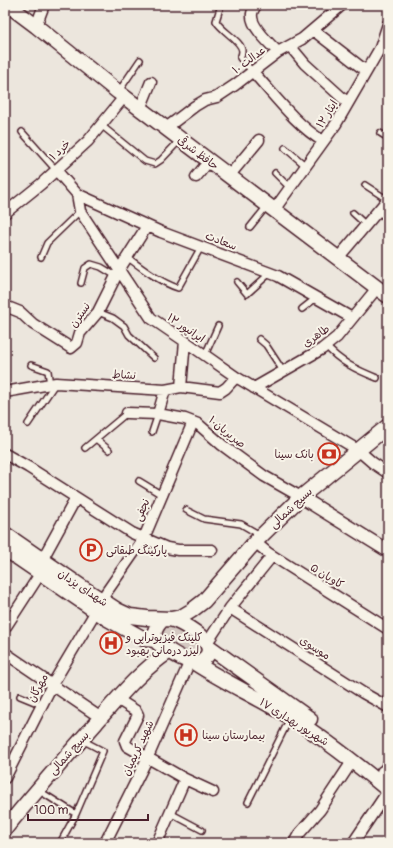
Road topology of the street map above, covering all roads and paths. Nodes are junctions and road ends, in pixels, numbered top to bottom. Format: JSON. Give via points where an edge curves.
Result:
{"nodes":[{"id":1,"x":44,"y":5,"type":"edge"},
{"id":2,"x":222,"y":5,"type":"edge"},
{"id":3,"x":256,"y":5,"type":"edge"},
{"id":4,"x":342,"y":5,"type":"edge"},
{"id":5,"x":8,"y":6,"type":"edge"},
{"id":6,"x":388,"y":24,"type":"edge"},
{"id":7,"x":36,"y":26,"type":"junction"},
{"id":8,"x":313,"y":30,"type":"junction"},
{"id":9,"x":385,"y":45,"type":"edge"},
{"id":10,"x":290,"y":46,"type":"junction"},
{"id":11,"x":278,"y":52,"type":"junction"},
{"id":12,"x":140,"y":60,"type":"dead end"},
{"id":13,"x":366,"y":71,"type":"junction"},
{"id":14,"x":253,"y":72,"type":"junction"},
{"id":15,"x":151,"y":82,"type":"dead end"},
{"id":16,"x":121,"y":94,"type":"junction"},
{"id":17,"x":348,"y":103,"type":"junction"},
{"id":18,"x":140,"y":109,"type":"junction"},
{"id":19,"x":101,"y":125,"type":"junction"},
{"id":20,"x":166,"y":128,"type":"junction"},
{"id":21,"x":22,"y":132,"type":"dead end"},
{"id":22,"x":380,"y":133,"type":"dead end"},
{"id":23,"x":388,"y":138,"type":"edge"},
{"id":24,"x":181,"y":139,"type":"junction"},
{"id":25,"x":259,"y":140,"type":"dead end"},
{"id":26,"x":323,"y":141,"type":"junction"},
{"id":27,"x":285,"y":148,"type":"dead end"},
{"id":28,"x":209,"y":161,"type":"junction"},
{"id":29,"x":306,"y":166,"type":"junction"},
{"id":30,"x":56,"y":170,"type":"junction"},
{"id":31,"x":275,"y":172,"type":"dead end"},
{"id":32,"x":229,"y":176,"type":"junction"},
{"id":33,"x":196,"y":177,"type":"dead end"},
{"id":34,"x":366,"y":185,"type":"dead end"},
{"id":35,"x":290,"y":188,"type":"junction"},
{"id":36,"x":77,"y":194,"type":"junction"},
{"id":37,"x":388,"y":200,"type":"edge"},
{"id":38,"x":271,"y":207,"type":"junction"},
{"id":39,"x":80,"y":210,"type":"junction"},
{"id":40,"x":6,"y":211,"type":"edge"},
{"id":41,"x":378,"y":211,"type":"junction"},
{"id":42,"x":353,"y":213,"type":"dead end"},
{"id":43,"x":388,"y":220,"type":"edge"},
{"id":44,"x":366,"y":225,"type":"junction"},
{"id":45,"x":147,"y":226,"type":"junction"},
{"id":46,"x":250,"y":227,"type":"dead end"},
{"id":47,"x":201,"y":247,"type":"junction"},
{"id":48,"x":42,"y":257,"type":"dead end"},
{"id":49,"x":127,"y":257,"type":"junction"},
{"id":50,"x":338,"y":258,"type":"junction"},
{"id":51,"x":118,"y":273,"type":"junction"},
{"id":52,"x":270,"y":273,"type":"junction"},
{"id":53,"x":237,"y":282,"type":"dead end"},
{"id":54,"x":81,"y":283,"type":"dead end"},
{"id":55,"x":383,"y":292,"type":"edge"},
{"id":56,"x":317,"y":297,"type":"junction"},
{"id":57,"x":5,"y":306,"type":"edge"},
{"id":58,"x":302,"y":309,"type":"dead end"},
{"id":59,"x":98,"y":312,"type":"junction"},
{"id":60,"x":352,"y":318,"type":"junction"},
{"id":61,"x":218,"y":326,"type":"dead end"},
{"id":62,"x":258,"y":339,"type":"dead end"},
{"id":63,"x":185,"y":341,"type":"junction"},
{"id":64,"x":326,"y":346,"type":"junction"},
{"id":65,"x":205,"y":355,"type":"junction"},
{"id":66,"x":154,"y":358,"type":"dead end"},
{"id":67,"x":31,"y":366,"type":"dead end"},
{"id":68,"x":283,"y":371,"type":"junction"},
{"id":69,"x":236,"y":377,"type":"junction"},
{"id":70,"x":377,"y":378,"type":"dead end"},
{"id":71,"x":53,"y":384,"type":"junction"},
{"id":72,"x":181,"y":387,"type":"junction"},
{"id":73,"x":254,"y":388,"type":"junction"},
{"id":74,"x":165,"y":390,"type":"junction"},
{"id":75,"x":5,"y":392,"type":"edge"},
{"id":76,"x":127,"y":414,"type":"joint"},
{"id":77,"x":158,"y":414,"type":"junction"},
{"id":78,"x":193,"y":422,"type":"junction"},
{"id":79,"x":28,"y":424,"type":"dead end"},
{"id":80,"x":388,"y":426,"type":"edge"},
{"id":81,"x":152,"y":432,"type":"dead end"},
{"id":82,"x":96,"y":439,"type":"junction"},
{"id":83,"x":85,"y":448,"type":"dead end"},
{"id":84,"x":109,"y":450,"type":"dead end"},
{"id":85,"x":358,"y":450,"type":"junction"},
{"id":86,"x":5,"y":454,"type":"edge"},
{"id":87,"x":388,"y":473,"type":"edge"},
{"id":88,"x":139,"y":481,"type":"dead end"},
{"id":89,"x":162,"y":495,"type":"junction"},
{"id":90,"x":301,"y":497,"type":"junction"},
{"id":91,"x":76,"y":498,"type":"junction"},
{"id":92,"x":186,"y":510,"type":"dead end"},
{"id":93,"x":144,"y":538,"type":"junction"},
{"id":94,"x":6,"y":539,"type":"edge"},
{"id":95,"x":258,"y":539,"type":"junction"},
{"id":96,"x":212,"y":550,"type":"dead end"},
{"id":97,"x":388,"y":551,"type":"edge"},
{"id":98,"x":272,"y":556,"type":"junction"},
{"id":99,"x":42,"y":560,"type":"junction"},
{"id":100,"x":40,"y":574,"type":"junction"},
{"id":101,"x":204,"y":601,"type":"junction"},
{"id":102,"x":99,"y":606,"type":"junction"},
{"id":103,"x":230,"y":608,"type":"junction"},
{"id":104,"x":170,"y":619,"type":"junction"},
{"id":105,"x":6,"y":625,"type":"edge"},
{"id":106,"x":388,"y":628,"type":"edge"},
{"id":107,"x":197,"y":633,"type":"junction"},
{"id":108,"x":157,"y":642,"type":"junction"},
{"id":109,"x":208,"y":645,"type":"junction"},
{"id":110,"x":170,"y":651,"type":"junction"},
{"id":111,"x":5,"y":653,"type":"edge"},
{"id":112,"x":225,"y":657,"type":"junction"},
{"id":113,"x":193,"y":662,"type":"junction"},
{"id":114,"x":212,"y":674,"type":"junction"},
{"id":115,"x":135,"y":679,"type":"junction"},
{"id":116,"x":52,"y":685,"type":"junction"},
{"id":117,"x":20,"y":696,"type":"dead end"},
{"id":118,"x":117,"y":699,"type":"junction"},
{"id":119,"x":42,"y":705,"type":"junction"},
{"id":120,"x":388,"y":707,"type":"edge"},
{"id":121,"x":290,"y":717,"type":"junction"},
{"id":122,"x":100,"y":718,"type":"junction"},
{"id":123,"x":81,"y":740,"type":"junction"},
{"id":124,"x":148,"y":758,"type":"junction"},
{"id":125,"x":353,"y":760,"type":"junction"},
{"id":126,"x":385,"y":769,"type":"edge"},
{"id":127,"x":5,"y":778,"type":"edge"},
{"id":128,"x":185,"y":779,"type":"junction"},
{"id":129,"x":37,"y":789,"type":"junction"},
{"id":130,"x":388,"y":791,"type":"edge"},
{"id":131,"x":213,"y":792,"type":"dead end"},
{"id":132,"x":248,"y":802,"type":"dead end"},
{"id":133,"x":170,"y":813,"type":"junction"},
{"id":134,"x":76,"y":814,"type":"junction"},
{"id":135,"x":5,"y":829,"type":"edge"},
{"id":136,"x":202,"y":830,"type":"dead end"},
{"id":137,"x":60,"y":843,"type":"edge"},
{"id":138,"x":105,"y":843,"type":"edge"},
{"id":139,"x":157,"y":843,"type":"edge"},
{"id":140,"x":294,"y":843,"type":"edge"},
{"id":141,"x":353,"y":843,"type":"edge"}],
"edges":[{"from":1,"to":7,"type":"street"},
{"from":2,"to":14,"type":"lane","via":[[216,21],[240,45],[240,58]]},
{"from":3,"to":11,"type":"street","via":[[252,13],[253,23]]},
{"from":4,"to":8,"type":"street","name":"عدالت ۱۰"},
{"from":5,"to":7,"type":"main road","name":"حافظ شرقی"},
{"from":6,"to":9,"type":"street","name":"ایثار ۱۲"},
{"from":7,"to":16,"type":"main road","name":"حافظ شرقی"},
{"from":8,"to":10,"type":"street","name":"عدالت ۱۰"},
{"from":8,"to":13,"type":"street"},
{"from":9,"to":13,"type":"street","name":"ایثار ۱۲"},
{"from":10,"to":11,"type":"street","name":"عدالت ۱۰"},
{"from":10,"to":17,"type":"street","via":[[305,64]]},
{"from":11,"to":14,"type":"street","name":"عدالت ۱۰"},
{"from":12,"to":16,"type":"lane"},
{"from":13,"to":17,"type":"street","name":"ایثار ۱۲"},
{"from":14,"to":20,"type":"street","name":"عدالت ۱۰","via":[[217,97],[195,106]]},
{"from":14,"to":26,"type":"street","via":[[299,123]]},
{"from":15,"to":18,"type":"street"},
{"from":16,"to":18,"type":"main road","name":"حافظ شرقی"},
{"from":16,"to":19,"type":"street","name":"خرد ۱"},
{"from":17,"to":26,"type":"street","name":"ایثار ۱۲"},
{"from":18,"to":20,"type":"main road","name":"حافظ شرقی"},
{"from":19,"to":24,"type":"lane","via":[[145,160],[155,164]]},
{"from":19,"to":30,"type":"street","name":"خرد ۱","via":[[88,141]]},
{"from":20,"to":24,"type":"main road","name":"حافظ شرقی"},
{"from":21,"to":30,"type":"lane"},
{"from":22,"to":23,"type":"lane"},
{"from":24,"to":28,"type":"main road","name":"حافظ شرقی"},
{"from":25,"to":32,"type":"street"},
{"from":26,"to":29,"type":"street","name":"ایثار ۱۲"},
{"from":27,"to":29,"type":"lane"},
{"from":28,"to":32,"type":"main road","name":"حافظ شرقی"},
{"from":28,"to":33,"type":"street"},
{"from":29,"to":35,"type":"street","name":"ایثار ۱۲"},
{"from":30,"to":36,"type":"street"},
{"from":30,"to":40,"type":"street","name":"خرد ۱"},
{"from":31,"to":35,"type":"lane"},
{"from":32,"to":38,"type":"main road","name":"حافظ شرقی"},
{"from":34,"to":37,"type":"lane"},
{"from":35,"to":38,"type":"street","name":"ایثار ۱۲"},
{"from":36,"to":39,"type":"street","name":"ایرانپور ۱۲"},
{"from":36,"to":45,"type":"street","name":"سعادت"},
{"from":37,"to":41,"type":"street"},
{"from":38,"to":46,"type":"lane"},
{"from":38,"to":50,"type":"main road","name":"حافظ شرقی"},
{"from":39,"to":48,"type":"lane","via":[[47,243]]},
{"from":39,"to":51,"type":"street","name":"ایرانپور ۱۲"},
{"from":41,"to":43,"type":"lane"},
{"from":41,"to":44,"type":"street"},
{"from":42,"to":44,"type":"lane"},
{"from":44,"to":50,"type":"street"},
{"from":45,"to":47,"type":"street","name":"سعادت"},
{"from":45,"to":49,"type":"street","name":"نسترن"},
{"from":47,"to":49,"type":"lane","via":[[178,288],[149,273]]},
{"from":47,"to":52,"type":"street","name":"سعادت"},
{"from":49,"to":51,"type":"street","name":"نسترن"},
{"from":50,"to":55,"type":"main road","name":"حافظ شرقی"},
{"from":51,"to":54,"type":"lane","via":[[91,264],[85,268]]},
{"from":51,"to":59,"type":"street","name":"نسترن"},
{"from":51,"to":63,"type":"street","name":"ایرانپور ۱۲","via":[[151,318]]},
{"from":52,"to":53,"type":"lane","via":[[247,294]]},
{"from":52,"to":56,"type":"street","name":"سعادت"},
{"from":55,"to":60,"type":"street","name":"طاهری"},
{"from":56,"to":58,"type":"lane"},
{"from":56,"to":60,"type":"street","name":"سعادت"},
{"from":57,"to":59,"type":"street","name":"نسترن","via":[[20,312],[33,324],[71,348]]},
{"from":59,"to":66,"type":"lane","via":[[114,318],[124,326],[129,335]]},
{"from":60,"to":64,"type":"street","name":"طاهری"},
{"from":61,"to":65,"type":"lane"},
{"from":62,"to":68,"type":"lane","via":[[266,345]]},
{"from":63,"to":65,"type":"street","name":"ایرانپور ۱۲"},
{"from":63,"to":72,"type":"street"},
{"from":64,"to":68,"type":"street","name":"طاهری"},
{"from":64,"to":70,"type":"lane","via":[[335,356]]},
{"from":65,"to":69,"type":"street","name":"ایرانپور ۱۲"},
{"from":67,"to":71,"type":"lane","via":[[48,371]]},
{"from":68,"to":73,"type":"street","name":"طاهری"},
{"from":69,"to":72,"type":"street","name":"نشاط","via":[[220,392]]},
{"from":69,"to":73,"type":"street","name":"ایرانپور ۱۲"},
{"from":71,"to":74,"type":"street","name":"نشاط"},
{"from":71,"to":75,"type":"street","name":"نشاط"},
{"from":71,"to":79,"type":"lane"},
{"from":72,"to":74,"type":"street","name":"نشاط"},
{"from":73,"to":85,"type":"street","name":"ایرانپور ۱۲"},
{"from":74,"to":77,"type":"street"},
{"from":76,"to":77,"type":"street","name":"صریریان۱۰"},
{"from":76,"to":82,"type":"lane"},
{"from":77,"to":78,"type":"street","name":"صریریان۱۰"},
{"from":77,"to":81,"type":"lane"},
{"from":78,"to":89,"type":"street","name":"نجفی"},
{"from":78,"to":90,"type":"street","name":"صریریان۱۰","via":[[264,476]]},
{"from":80,"to":85,"type":"main road","name":"بسیج شمالی"},
{"from":82,"to":83,"type":"lane"},
{"from":82,"to":84,"type":"lane"},
{"from":85,"to":87,"type":"street","name":"ایرانپور ۱۲"},
{"from":85,"to":90,"type":"main road","name":"بسیج شمالی"},
{"from":86,"to":91,"type":"street"},
{"from":88,"to":89,"type":"lane"},
{"from":89,"to":93,"type":"street","name":"نجفی"},
{"from":90,"to":95,"type":"main road","name":"بسیج شمالی"},
{"from":90,"to":97,"type":"street"},
{"from":91,"to":93,"type":"street"},
{"from":91,"to":99,"type":"street"},
{"from":92,"to":95,"type":"lane","via":[[204,518],[241,524]]},
{"from":93,"to":96,"type":"street","via":[[178,550]]},
{"from":93,"to":102,"type":"street","name":"نجفی"},
{"from":94,"to":99,"type":"main road","name":"شهدای یزدان"},
{"from":94,"to":100,"type":"main road","name":"شهدای یزدان"},
{"from":95,"to":98,"type":"street","name":"کاویان ۵"},
{"from":95,"to":101,"type":"main road","name":"بسیج شمالی"},
{"from":98,"to":103,"type":"street"},
{"from":98,"to":106,"type":"street","name":"کاویان ۵"},
{"from":99,"to":102,"type":"main road","name":"شهدای یزدان"},
{"from":100,"to":102,"type":"main road","name":"شهدای یزدان"},
{"from":100,"to":105,"type":"street"},
{"from":101,"to":104,"type":"main road","name":"بسیج شمالی","via":[[191,611]]},
{"from":101,"to":107,"type":"main road","name":"بسیج شمالی","via":[[197,612]]},
{"from":102,"to":104,"type":"main road","name":"شهدای یزدان","via":[[130,616]]},
{"from":102,"to":108,"type":"main road","name":"شهدای یزدان","via":[[133,634]]},
{"from":102,"to":116,"type":"street","name":"مهرگان"},
{"from":103,"to":109,"type":"street"},
{"from":103,"to":120,"type":"street","name":"موسوی"},
{"from":104,"to":107,"type":"main road"},
{"from":104,"to":108,"type":"main road","via":[[163,619],[157,625],[154,631]]},
{"from":107,"to":109,"type":"main road"},
{"from":108,"to":110,"type":"main road","name":"۱۷ شهریور بهداری"},
{"from":108,"to":115,"type":"main road","name":"بسیج شمالی"},
{"from":109,"to":112,"type":"main road"},
{"from":109,"to":113,"type":"main road","via":[[208,656],[202,661]]},
{"from":110,"to":113,"type":"main road","name":"۱۷ شهریور بهداری"},
{"from":110,"to":115,"type":"main road","name":"بسیج شمالی"},
{"from":111,"to":116,"type":"street"},
{"from":112,"to":114,"type":"main road","via":[[212,661]]},
{"from":112,"to":126,"type":"main road"},
{"from":113,"to":114,"type":"main road","name":"۱۷ شهریور بهداری"},
{"from":113,"to":124,"type":"street","name":"شهید کریمیان"},
{"from":114,"to":121,"type":"main road","name":"۱۷ شهریور بهداری"},
{"from":115,"to":118,"type":"main road","name":"بسیج شمالی"},
{"from":116,"to":119,"type":"street","name":"مهرگان"},
{"from":116,"to":122,"type":"street"},
{"from":117,"to":119,"type":"lane"},
{"from":118,"to":122,"type":"main road","name":"بسیج شمالی"},
{"from":118,"to":124,"type":"street","via":[[138,715],[125,741],[127,746]]},
{"from":119,"to":127,"type":"street","name":"مهرگان"},
{"from":121,"to":125,"type":"main road","name":"۱۷ شهریور بهداری"},
{"from":121,"to":132,"type":"lane"},
{"from":122,"to":123,"type":"main road","name":"بسیج شمالی"},
{"from":123,"to":129,"type":"main road","name":"بسیج شمالی"},
{"from":123,"to":134,"type":"lane","via":[[104,751]]},
{"from":124,"to":128,"type":"street"},
{"from":124,"to":138,"type":"street","name":"شهید کریمیان"},
{"from":125,"to":130,"type":"main road","name":"۱۷ شهریور بهداری"},
{"from":125,"to":140,"type":"street","via":[[320,810]]},
{"from":128,"to":131,"type":"street"},
{"from":128,"to":133,"type":"street"},
{"from":129,"to":134,"type":"lane"},
{"from":129,"to":135,"type":"main road","name":"بسیج شمالی"},
{"from":130,"to":141,"type":"street"},
{"from":133,"to":136,"type":"lane"},
{"from":133,"to":139,"type":"street"},
{"from":134,"to":137,"type":"lane"}]}
